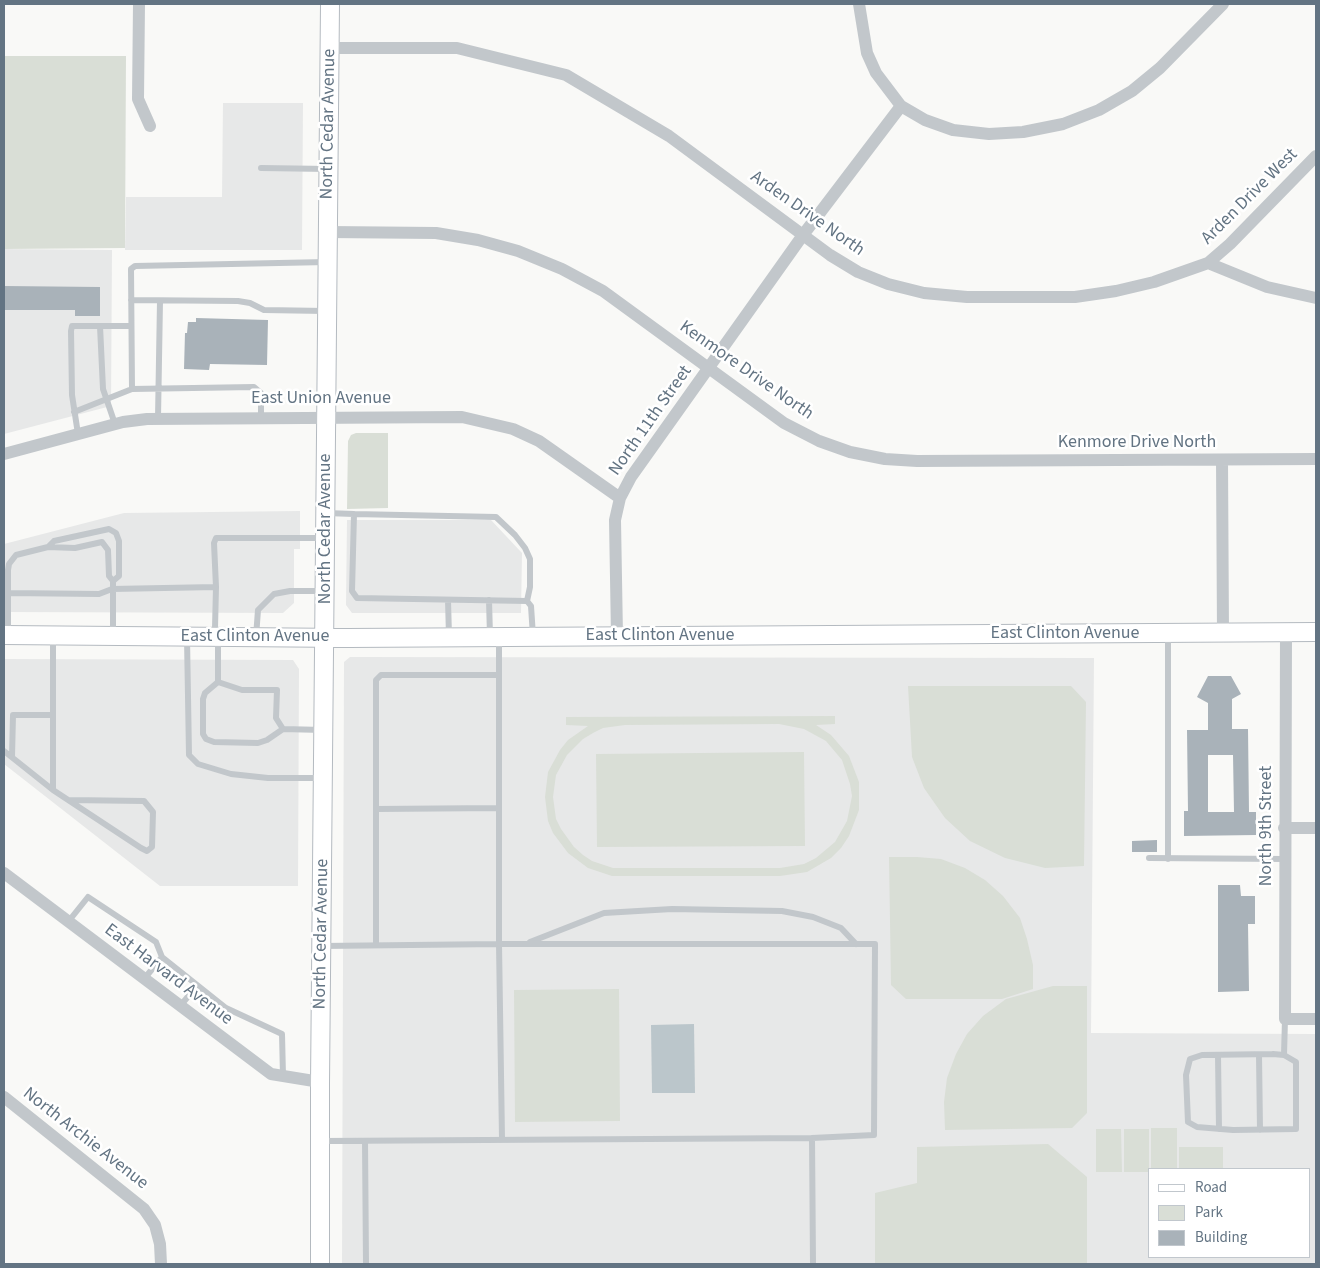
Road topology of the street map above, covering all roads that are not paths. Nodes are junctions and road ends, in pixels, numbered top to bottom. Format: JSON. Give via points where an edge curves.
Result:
{"nodes":[{"id":1,"x":139,"y":4,"type":"edge"},
{"id":2,"x":330,"y":4,"type":"edge"},
{"id":3,"x":858,"y":4,"type":"edge"},
{"id":4,"x":1223,"y":4,"type":"edge"},
{"id":5,"x":330,"y":48,"type":"junction"},
{"id":6,"x":901,"y":106,"type":"junction"},
{"id":7,"x":150,"y":126,"type":"dead end"},
{"id":8,"x":1316,"y":156,"type":"edge"},
{"id":9,"x":261,"y":168,"type":"dead end"},
{"id":10,"x":329,"y":170,"type":"junction"},
{"id":11,"x":328,"y":232,"type":"junction"},
{"id":12,"x":804,"y":235,"type":"junction"},
{"id":13,"x":328,"y":262,"type":"junction"},
{"id":14,"x":1208,"y":263,"type":"junction"},
{"id":15,"x":1316,"y":298,"type":"edge"},
{"id":16,"x":131,"y":300,"type":"junction"},
{"id":17,"x":160,"y":300,"type":"junction"},
{"id":18,"x":328,"y":311,"type":"junction"},
{"id":19,"x":100,"y":326,"type":"junction"},
{"id":20,"x":131,"y":326,"type":"junction"},
{"id":21,"x":709,"y":369,"type":"junction"},
{"id":22,"x":157,"y":388,"type":"junction"},
{"id":23,"x":132,"y":390,"type":"junction"},
{"id":24,"x":106,"y":400,"type":"junction"},
{"id":25,"x":74,"y":412,"type":"junction"},
{"id":26,"x":261,"y":417,"type":"junction"},
{"id":27,"x":326,"y":417,"type":"junction"},
{"id":28,"x":158,"y":418,"type":"junction"},
{"id":29,"x":115,"y":424,"type":"junction"},
{"id":30,"x":78,"y":434,"type":"junction"},
{"id":31,"x":4,"y":454,"type":"edge"},
{"id":32,"x":1316,"y":459,"type":"edge"},
{"id":33,"x":1222,"y":460,"type":"junction"},
{"id":34,"x":620,"y":498,"type":"junction"},
{"id":35,"x":326,"y":514,"type":"junction"},
{"id":36,"x":354,"y":514,"type":"junction"},
{"id":37,"x":326,"y":538,"type":"junction"},
{"id":38,"x":48,"y":547,"type":"junction"},
{"id":39,"x":113,"y":581,"type":"junction"},
{"id":40,"x":216,"y":587,"type":"junction"},
{"id":41,"x":112,"y":589,"type":"junction"},
{"id":42,"x":326,"y":591,"type":"junction"},
{"id":43,"x":8,"y":593,"type":"junction"},
{"id":44,"x":448,"y":600,"type":"junction"},
{"id":45,"x":489,"y":600,"type":"junction"},
{"id":46,"x":527,"y":601,"type":"junction"},
{"id":47,"x":1286,"y":632,"type":"junction"},
{"id":48,"x":1316,"y":632,"type":"edge"},
{"id":49,"x":1168,"y":633,"type":"junction"},
{"id":50,"x":1223,"y":633,"type":"junction"},
{"id":51,"x":6,"y":635,"type":"edge"},
{"id":52,"x":53,"y":636,"type":"junction"},
{"id":53,"x":617,"y":636,"type":"junction"},
{"id":54,"x":113,"y":637,"type":"junction"},
{"id":55,"x":187,"y":637,"type":"junction"},
{"id":56,"x":218,"y":637,"type":"junction"},
{"id":57,"x":256,"y":637,"type":"junction"},
{"id":58,"x":448,"y":637,"type":"junction"},
{"id":59,"x":494,"y":637,"type":"junction"},
{"id":60,"x":533,"y":637,"type":"junction"},
{"id":61,"x":326,"y":638,"type":"junction"},
{"id":62,"x":499,"y":675,"type":"junction"},
{"id":63,"x":218,"y":682,"type":"junction"},
{"id":64,"x":53,"y":715,"type":"junction"},
{"id":65,"x":283,"y":729,"type":"junction"},
{"id":66,"x":324,"y":730,"type":"junction"},
{"id":67,"x":4,"y":751,"type":"edge"},
{"id":68,"x":12,"y":757,"type":"junction"},
{"id":69,"x":324,"y":778,"type":"junction"},
{"id":70,"x":53,"y":790,"type":"junction"},
{"id":71,"x":69,"y":800,"type":"junction"},
{"id":72,"x":376,"y":808,"type":"junction"},
{"id":73,"x":499,"y":808,"type":"junction"},
{"id":74,"x":1284,"y":828,"type":"junction"},
{"id":75,"x":1316,"y":828,"type":"edge"},
{"id":76,"x":1150,"y":858,"type":"dead end"},
{"id":77,"x":1168,"y":859,"type":"junction"},
{"id":78,"x":1284,"y":859,"type":"junction"},
{"id":79,"x":4,"y":873,"type":"edge"},
{"id":80,"x":68,"y":922,"type":"junction"},
{"id":81,"x":499,"y":944,"type":"junction"},
{"id":82,"x":525,"y":944,"type":"junction"},
{"id":83,"x":856,"y":944,"type":"junction"},
{"id":84,"x":321,"y":946,"type":"junction"},
{"id":85,"x":376,"y":946,"type":"junction"},
{"id":86,"x":162,"y":957,"type":"junction"},
{"id":87,"x":144,"y":979,"type":"junction"},
{"id":88,"x":197,"y":986,"type":"junction"},
{"id":89,"x":180,"y":1006,"type":"junction"},
{"id":90,"x":1285,"y":1019,"type":"junction"},
{"id":91,"x":1316,"y":1019,"type":"edge"},
{"id":92,"x":1218,"y":1055,"type":"junction"},
{"id":93,"x":1259,"y":1055,"type":"junction"},
{"id":94,"x":1284,"y":1055,"type":"junction"},
{"id":95,"x":283,"y":1076,"type":"junction"},
{"id":96,"x":320,"y":1082,"type":"junction"},
{"id":97,"x":4,"y":1097,"type":"edge"},
{"id":98,"x":1219,"y":1129,"type":"junction"},
{"id":99,"x":1260,"y":1130,"type":"junction"},
{"id":100,"x":812,"y":1138,"type":"junction"},
{"id":101,"x":502,"y":1139,"type":"junction"},
{"id":102,"x":320,"y":1141,"type":"junction"},
{"id":103,"x":365,"y":1141,"type":"junction"},
{"id":104,"x":160,"y":1264,"type":"edge"},
{"id":105,"x":320,"y":1264,"type":"edge"},
{"id":106,"x":366,"y":1264,"type":"edge"},
{"id":107,"x":813,"y":1264,"type":"edge"}],
"edges":[{"from":1,"to":7,"type":"street","via":[[138,99]]},
{"from":2,"to":5,"type":"main road","name":"North Cedar Avenue"},
{"from":3,"to":6,"type":"street","via":[[867,52],[876,72]]},
{"from":4,"to":6,"type":"street","via":[[1160,68],[1132,90],[1099,110],[1062,124],[1023,132],[989,134],[953,130],[925,120]]},
{"from":5,"to":10,"type":"main road","name":"North Cedar Avenue"},
{"from":5,"to":12,"type":"street","name":"Arden Drive North","via":[[458,48],[566,75],[668,136]]},
{"from":6,"to":12,"type":"street","name":"North 11th Street"},
{"from":8,"to":14,"type":"street","name":"Arden Drive West"},
{"from":9,"to":10,"type":"lane"},
{"from":10,"to":11,"type":"main road","name":"North Cedar Avenue"},
{"from":11,"to":13,"type":"main road","name":"North Cedar Avenue"},
{"from":11,"to":21,"type":"street","name":"Kenmore Drive North","via":[[436,233],[518,251],[603,290]]},
{"from":12,"to":14,"type":"street","name":"Arden Drive North","via":[[858,272],[888,284],[924,293],[967,297],[1075,297],[1154,282]]},
{"from":12,"to":21,"type":"street","name":"North 11th Street"},
{"from":13,"to":16,"type":"lane","via":[[135,266],[131,269]]},
{"from":13,"to":18,"type":"main road","name":"North Cedar Avenue"},
{"from":14,"to":15,"type":"street","via":[[1267,287]]},
{"from":16,"to":17,"type":"lane"},
{"from":16,"to":20,"type":"lane"},
{"from":17,"to":18,"type":"lane","via":[[238,301],[264,310]]},
{"from":17,"to":22,"type":"lane"},
{"from":18,"to":27,"type":"main road","name":"North Cedar Avenue"},
{"from":19,"to":20,"type":"lane"},
{"from":19,"to":24,"type":"lane"},
{"from":19,"to":25,"type":"lane","via":[[72,326]]},
{"from":20,"to":23,"type":"lane"},
{"from":21,"to":33,"type":"street","name":"Kenmore Drive North","via":[[784,423],[819,441],[885,459]]},
{"from":21,"to":34,"type":"street","name":"North 11th Street","via":[[631,477]]},
{"from":22,"to":23,"type":"lane"},
{"from":22,"to":26,"type":"lane","via":[[254,387],[259,389]]},
{"from":22,"to":28,"type":"lane"},
{"from":23,"to":24,"type":"lane"},
{"from":24,"to":25,"type":"lane"},
{"from":24,"to":29,"type":"lane"},
{"from":25,"to":30,"type":"lane"},
{"from":26,"to":27,"type":"street","name":"East Union Avenue"},
{"from":26,"to":28,"type":"street","name":"East Union Avenue"},
{"from":27,"to":34,"type":"street","name":"East Union Avenue","via":[[435,416],[488,422],[539,441]]},
{"from":27,"to":35,"type":"main road","name":"North Cedar Avenue"},
{"from":28,"to":29,"type":"street","name":"East Union Avenue"},
{"from":29,"to":30,"type":"street","name":"East Union Avenue"},
{"from":30,"to":31,"type":"street","name":"East Union Avenue"},
{"from":32,"to":33,"type":"street","name":"Kenmore Drive North"},
{"from":33,"to":50,"type":"street"},
{"from":34,"to":53,"type":"street","name":"North 11th Street","via":[[615,520]]},
{"from":35,"to":36,"type":"lane"},
{"from":35,"to":37,"type":"main road","name":"North Cedar Avenue"},
{"from":36,"to":44,"type":"lane","via":[[352,591],[357,598]]},
{"from":36,"to":46,"type":"lane","via":[[496,517],[515,535],[530,559]]},
{"from":37,"to":40,"type":"lane","via":[[216,538]]},
{"from":37,"to":42,"type":"main road","name":"North Cedar Avenue"},
{"from":38,"to":39,"type":"lane","via":[[75,548],[102,542],[108,550],[109,576]]},
{"from":38,"to":39,"type":"lane","via":[[54,542],[109,529],[116,533],[119,541],[119,576]]},
{"from":38,"to":43,"type":"lane","via":[[16,556],[9,564]]},
{"from":39,"to":41,"type":"lane"},
{"from":40,"to":41,"type":"lane"},
{"from":40,"to":56,"type":"lane","via":[[215,628]]},
{"from":41,"to":43,"type":"lane","via":[[99,594]]},
{"from":41,"to":54,"type":"lane"},
{"from":42,"to":57,"type":"lane","via":[[274,594],[258,610]]},
{"from":42,"to":61,"type":"main road","name":"North Cedar Avenue"},
{"from":43,"to":51,"type":"lane"},
{"from":44,"to":45,"type":"lane"},
{"from":44,"to":58,"type":"lane"},
{"from":45,"to":46,"type":"lane"},
{"from":45,"to":59,"type":"lane"},
{"from":46,"to":60,"type":"lane","via":[[531,606]]},
{"from":47,"to":48,"type":"main road","name":"East Clinton Avenue"},
{"from":47,"to":50,"type":"main road","name":"East Clinton Avenue"},
{"from":47,"to":74,"type":"street","name":"North 9th Street"},
{"from":49,"to":50,"type":"main road","name":"East Clinton Avenue"},
{"from":49,"to":53,"type":"main road","name":"East Clinton Avenue"},
{"from":49,"to":77,"type":"lane"},
{"from":51,"to":52,"type":"main road","name":"East Clinton Avenue"},
{"from":52,"to":54,"type":"main road","name":"East Clinton Avenue"},
{"from":52,"to":64,"type":"lane"},
{"from":53,"to":60,"type":"main road","name":"East Clinton Avenue"},
{"from":54,"to":55,"type":"main road","name":"East Clinton Avenue"},
{"from":55,"to":56,"type":"main road","name":"East Clinton Avenue"},
{"from":55,"to":69,"type":"lane","via":[[189,755],[198,764],[232,774]]},
{"from":56,"to":57,"type":"main road","name":"East Clinton Avenue"},
{"from":56,"to":63,"type":"lane"},
{"from":57,"to":61,"type":"main road","name":"East Clinton Avenue"},
{"from":58,"to":59,"type":"main road","name":"East Clinton Avenue"},
{"from":58,"to":61,"type":"main road","name":"East Clinton Avenue"},
{"from":59,"to":60,"type":"main road","name":"East Clinton Avenue"},
{"from":59,"to":62,"type":"lane"},
{"from":61,"to":66,"type":"main road","name":"North Cedar Avenue"},
{"from":62,"to":72,"type":"lane","via":[[381,675],[376,680]]},
{"from":62,"to":73,"type":"lane"},
{"from":63,"to":65,"type":"lane","via":[[242,690],[277,690],[276,718]]},
{"from":63,"to":65,"type":"lane","via":[[205,694],[203,734],[206,739],[214,742],[258,742]]},
{"from":64,"to":68,"type":"lane","via":[[12,715]]},
{"from":64,"to":70,"type":"lane"},
{"from":65,"to":66,"type":"lane"},
{"from":66,"to":69,"type":"main road","name":"North Cedar Avenue"},
{"from":67,"to":68,"type":"lane"},
{"from":68,"to":70,"type":"lane"},
{"from":69,"to":84,"type":"main road","name":"North Cedar Avenue"},
{"from":70,"to":71,"type":"lane"},
{"from":71,"to":71,"type":"lane","via":[[141,848],[147,851],[152,847],[153,812],[144,801]]},
{"from":72,"to":73,"type":"lane"},
{"from":72,"to":85,"type":"lane"},
{"from":73,"to":81,"type":"lane"},
{"from":74,"to":75,"type":"street"},
{"from":74,"to":78,"type":"street","name":"North 9th Street"},
{"from":76,"to":77,"type":"lane"},
{"from":77,"to":78,"type":"lane"},
{"from":78,"to":90,"type":"street","name":"North 9th Street"},
{"from":79,"to":80,"type":"street","name":"East Harvard Avenue"},
{"from":80,"to":86,"type":"lane","via":[[88,897],[156,942]]},
{"from":80,"to":87,"type":"street","name":"East Harvard Avenue"},
{"from":81,"to":82,"type":"lane"},
{"from":81,"to":85,"type":"lane"},
{"from":81,"to":101,"type":"lane"},
{"from":82,"to":83,"type":"lane"},
{"from":82,"to":83,"type":"lane","via":[[604,913],[672,908],[790,912],[841,928]]},
{"from":83,"to":100,"type":"lane","via":[[875,944],[874,1136]]},
{"from":84,"to":85,"type":"lane"},
{"from":84,"to":96,"type":"main road","name":"North Cedar Avenue"},
{"from":86,"to":87,"type":"lane"},
{"from":86,"to":88,"type":"lane"},
{"from":87,"to":89,"type":"street","name":"East Harvard Avenue"},
{"from":88,"to":89,"type":"lane"},
{"from":88,"to":95,"type":"lane","via":[[226,1008],[282,1034]]},
{"from":89,"to":95,"type":"street","name":"East Harvard Avenue","via":[[271,1074]]},
{"from":90,"to":91,"type":"street"},
{"from":90,"to":94,"type":"lane"},
{"from":92,"to":93,"type":"lane"},
{"from":92,"to":98,"type":"lane"},
{"from":92,"to":98,"type":"lane","via":[[1202,1055],[1190,1060],[1186,1075],[1188,1122],[1198,1127]]},
{"from":93,"to":94,"type":"lane"},
{"from":93,"to":99,"type":"lane"},
{"from":94,"to":99,"type":"lane","via":[[1296,1062],[1296,1129]]},
{"from":95,"to":96,"type":"street","name":"East Harvard Avenue"},
{"from":96,"to":102,"type":"main road","name":"North Cedar Avenue"},
{"from":97,"to":104,"type":"street","name":"North Archie Avenue","via":[[144,1209],[157,1231]]},
{"from":98,"to":99,"type":"lane"},
{"from":100,"to":101,"type":"lane"},
{"from":100,"to":107,"type":"lane"},
{"from":101,"to":103,"type":"lane"},
{"from":102,"to":103,"type":"lane"},
{"from":102,"to":105,"type":"main road","name":"North Cedar Avenue"},
{"from":103,"to":106,"type":"lane"}]}
